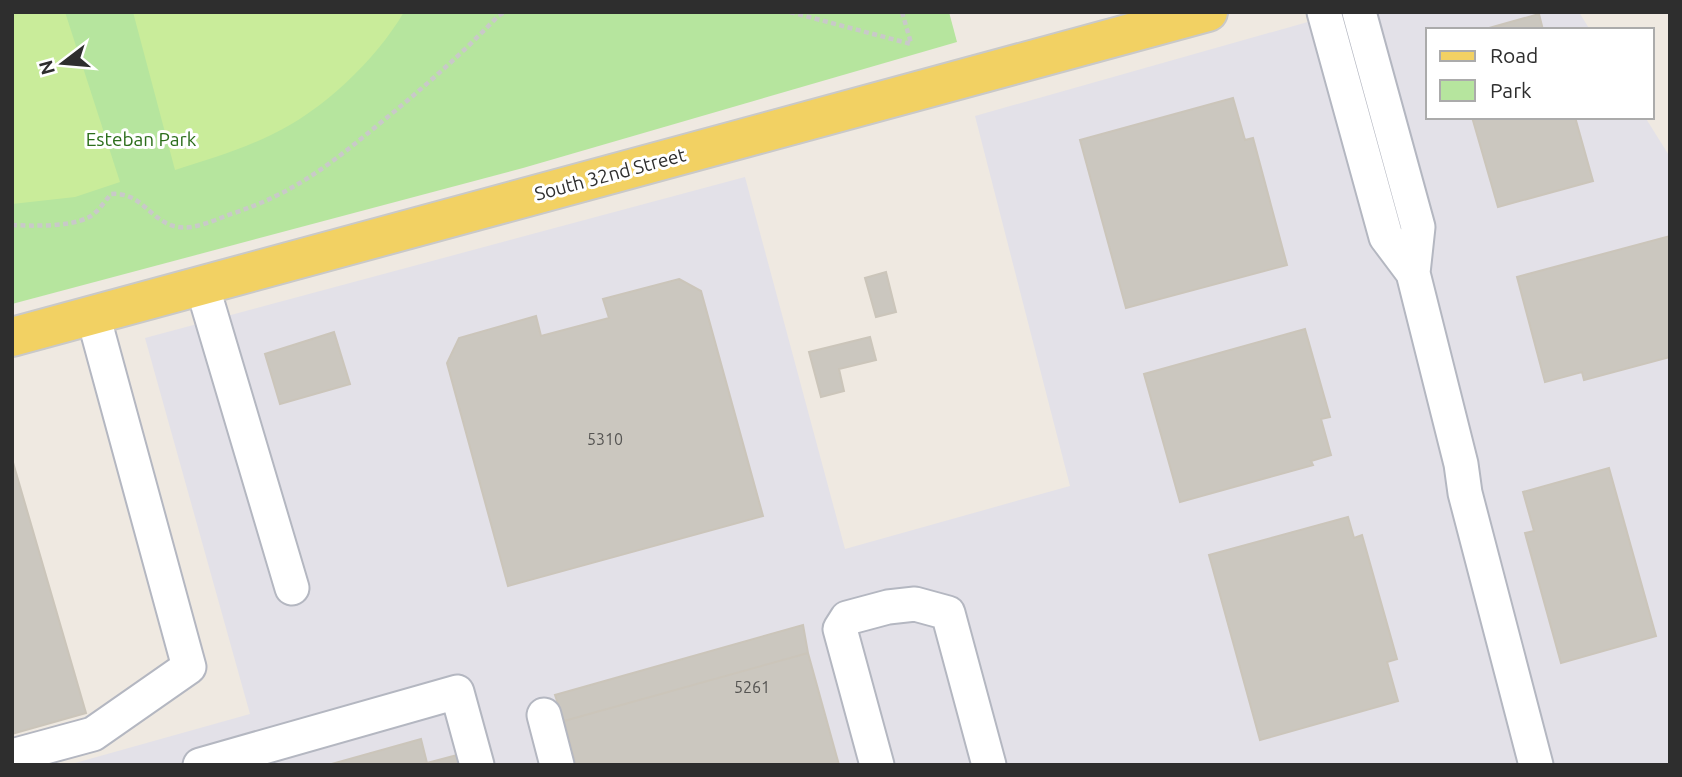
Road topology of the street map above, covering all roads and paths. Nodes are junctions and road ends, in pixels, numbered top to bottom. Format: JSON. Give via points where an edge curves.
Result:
{"nodes":[{"id":1,"x":505,"y":12,"type":"edge"},
{"id":2,"x":790,"y":12,"type":"edge"},
{"id":3,"x":902,"y":12,"type":"edge"},
{"id":4,"x":1208,"y":12,"type":"edge"},
{"id":5,"x":1324,"y":12,"type":"edge"},
{"id":6,"x":1359,"y":12,"type":"edge"},
{"id":7,"x":498,"y":14,"type":"edge"},
{"id":8,"x":12,"y":225,"type":"edge"},
{"id":9,"x":1413,"y":273,"type":"junction"},
{"id":10,"x":202,"y":285,"type":"junction"},
{"id":11,"x":93,"y":315,"type":"junction"},
{"id":12,"x":12,"y":337,"type":"edge"},
{"id":13,"x":292,"y":588,"type":"dead end"},
{"id":14,"x":544,"y":715,"type":"dead end"},
{"id":15,"x":12,"y":756,"type":"edge"},
{"id":16,"x":200,"y":765,"type":"edge"},
{"id":17,"x":477,"y":765,"type":"edge"},
{"id":18,"x":557,"y":765,"type":"edge"},
{"id":19,"x":877,"y":765,"type":"edge"},
{"id":20,"x":989,"y":765,"type":"edge"},
{"id":21,"x":1536,"y":765,"type":"edge"}],
"edges":[{"from":1,"to":7,"type":"path"},
{"from":2,"to":3,"type":"path","via":[[911,44]]},
{"from":4,"to":10,"type":"main road","name":"South 32nd Street"},
{"from":5,"to":9,"type":"lane","via":[[1386,237]]},
{"from":6,"to":9,"type":"lane","via":[[1418,227]]},
{"from":7,"to":8,"type":"path","via":[[449,65],[338,159],[277,197],[190,227],[161,222],[141,202],[122,193],[111,194],[86,219]]},
{"from":9,"to":21,"type":"lane"},
{"from":10,"to":11,"type":"main road","name":"South 32nd Street"},
{"from":10,"to":13,"type":"lane"},
{"from":11,"to":12,"type":"main road","name":"South 32nd Street"},
{"from":11,"to":15,"type":"lane","via":[[189,667],[93,734]]},
{"from":14,"to":18,"type":"lane"},
{"from":16,"to":17,"type":"lane","via":[[457,692]]},
{"from":19,"to":20,"type":"lane","via":[[840,628],[847,618],[866,611],[915,604],[948,613]]}]}
